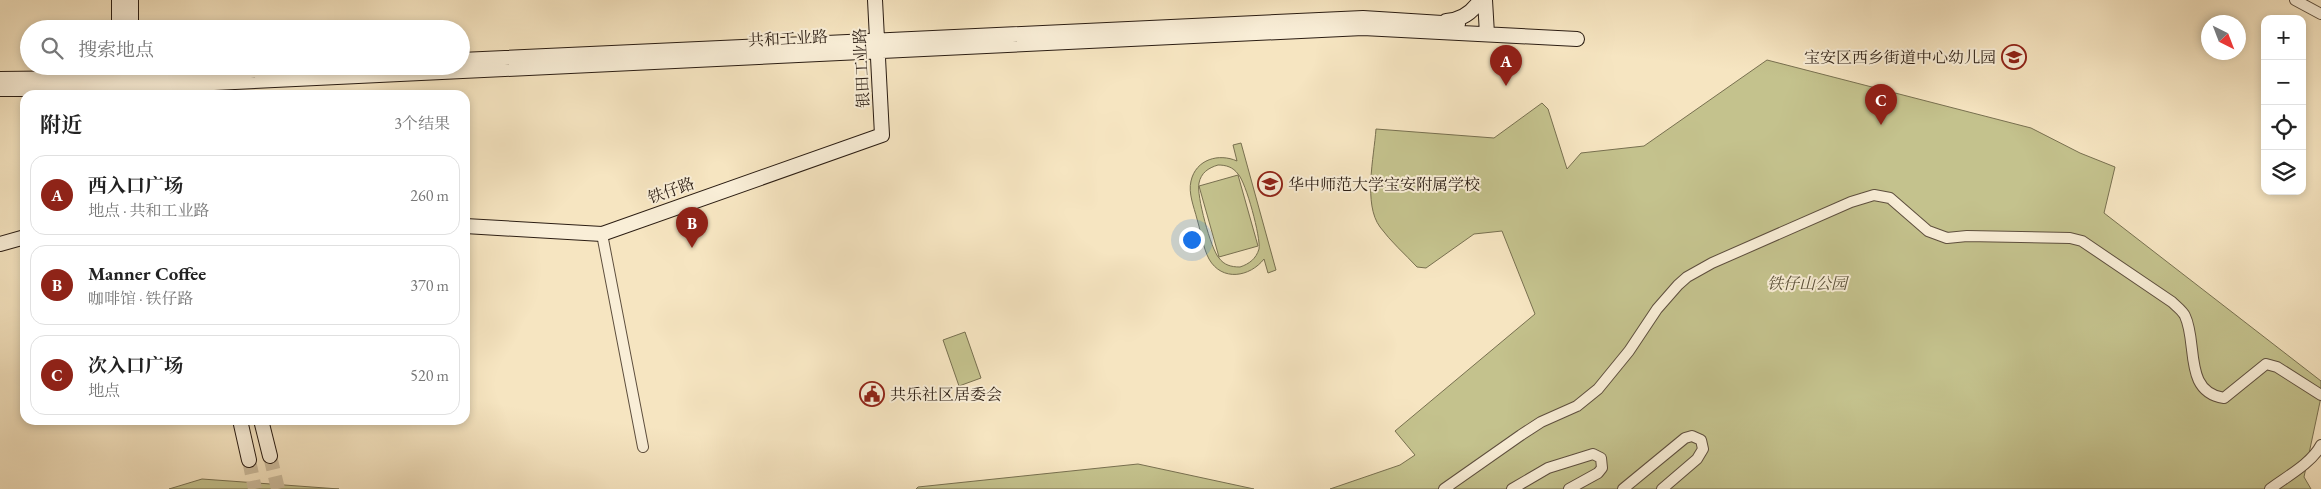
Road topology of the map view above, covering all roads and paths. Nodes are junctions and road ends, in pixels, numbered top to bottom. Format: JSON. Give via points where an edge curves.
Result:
{"nodes":[{"id":1,"x":119,"y":0,"type":"edge"},
{"id":2,"x":131,"y":0,"type":"edge"},
{"id":3,"x":876,"y":0,"type":"edge"},
{"id":4,"x":1480,"y":0,"type":"edge"},
{"id":5,"x":1485,"y":0,"type":"edge"},
{"id":6,"x":2295,"y":0,"type":"edge"},
{"id":7,"x":2321,"y":14,"type":"edge"},
{"id":8,"x":119,"y":20,"type":"edge"},
{"id":9,"x":131,"y":20,"type":"edge"},
{"id":10,"x":1435,"y":22,"type":"junction"},
{"id":11,"x":1487,"y":30,"type":"junction"},
{"id":12,"x":1574,"y":34,"type":"dead end"},
{"id":13,"x":878,"y":46,"type":"junction"},
{"id":14,"x":470,"y":60,"type":"edge"},
{"id":15,"x":470,"y":68,"type":"edge"},
{"id":16,"x":211,"y":75,"type":"edge"},
{"id":17,"x":350,"y":75,"type":"edge"},
{"id":18,"x":0,"y":79,"type":"edge"},
{"id":19,"x":126,"y":81,"type":"edge"},
{"id":20,"x":186,"y":84,"type":"junction"},
{"id":21,"x":0,"y":89,"type":"edge"},
{"id":22,"x":176,"y":90,"type":"edge"},
{"id":23,"x":882,"y":135,"type":"joint"},
{"id":24,"x":470,"y":226,"type":"edge"},
{"id":25,"x":602,"y":234,"type":"junction"},
{"id":26,"x":20,"y":239,"type":"edge"},
{"id":27,"x":0,"y":244,"type":"edge"},
{"id":28,"x":2321,"y":395,"type":"edge"},
{"id":29,"x":241,"y":425,"type":"edge"},
{"id":30,"x":262,"y":425,"type":"edge"},
{"id":31,"x":2321,"y":445,"type":"edge"},
{"id":32,"x":643,"y":448,"type":"dead end"},
{"id":33,"x":270,"y":456,"type":"tunnel mouth"},
{"id":34,"x":249,"y":460,"type":"tunnel mouth"},
{"id":35,"x":1444,"y":489,"type":"edge"},
{"id":36,"x":1512,"y":489,"type":"edge"},
{"id":37,"x":1569,"y":489,"type":"edge"},
{"id":38,"x":1623,"y":489,"type":"edge"},
{"id":39,"x":1662,"y":489,"type":"edge"},
{"id":40,"x":2270,"y":489,"type":"edge"}],
"edges":[{"from":1,"to":8,"type":"street"},
{"from":2,"to":9,"type":"street"},
{"from":3,"to":13,"type":"street","name":"银田工业路"},
{"from":4,"to":10,"type":"street","via":[[1462,18]]},
{"from":5,"to":11,"type":"street"},
{"from":6,"to":7,"type":"street"},
{"from":10,"to":11,"type":"street","name":"共和工业路"},
{"from":10,"to":13,"type":"street","name":"共和工业路","via":[[1364,18]]},
{"from":11,"to":12,"type":"street","name":"共和工业路"},
{"from":11,"to":13,"type":"street","name":"共和工业路","via":[[1363,28]]},
{"from":13,"to":14,"type":"street","name":"共和工业路"},
{"from":13,"to":15,"type":"street","name":"共和工业路"},
{"from":13,"to":23,"type":"street","name":"银田工业路"},
{"from":16,"to":19,"type":"street","name":"共和工业路"},
{"from":17,"to":20,"type":"street","name":"共和工业路"},
{"from":18,"to":19,"type":"street","name":"共和工业路"},
{"from":19,"to":20,"type":"street","name":"共和工业路"},
{"from":19,"to":21,"type":"street","name":"共和工业路"},
{"from":20,"to":22,"type":"street"},
{"from":23,"to":25,"type":"street","name":"铁仔路"},
{"from":24,"to":25,"type":"street","name":"铁仔路"},
{"from":25,"to":32,"type":"street"},
{"from":26,"to":27,"type":"street"},
{"from":28,"to":35,"type":"street","via":[[2277,366],[2266,364],[2224,398],[2214,396],[2200,383],[2192,364],[2191,333],[2185,314],[2082,241],[2070,238],[1947,238],[1928,231],[1890,198],[1874,195],[1851,202],[1687,277],[1658,309],[1598,389],[1577,406],[1541,422]]},
{"from":29,"to":34,"type":"street"},
{"from":30,"to":33,"type":"street"},
{"from":31,"to":40,"type":"street","via":[[2303,464]]},
{"from":36,"to":37,"type":"street","via":[[1548,468],[1593,454],[1601,458],[1602,468],[1598,473]]},
{"from":38,"to":39,"type":"street","via":[[1685,438],[1692,436],[1701,440],[1703,449],[1698,459]]}]}
